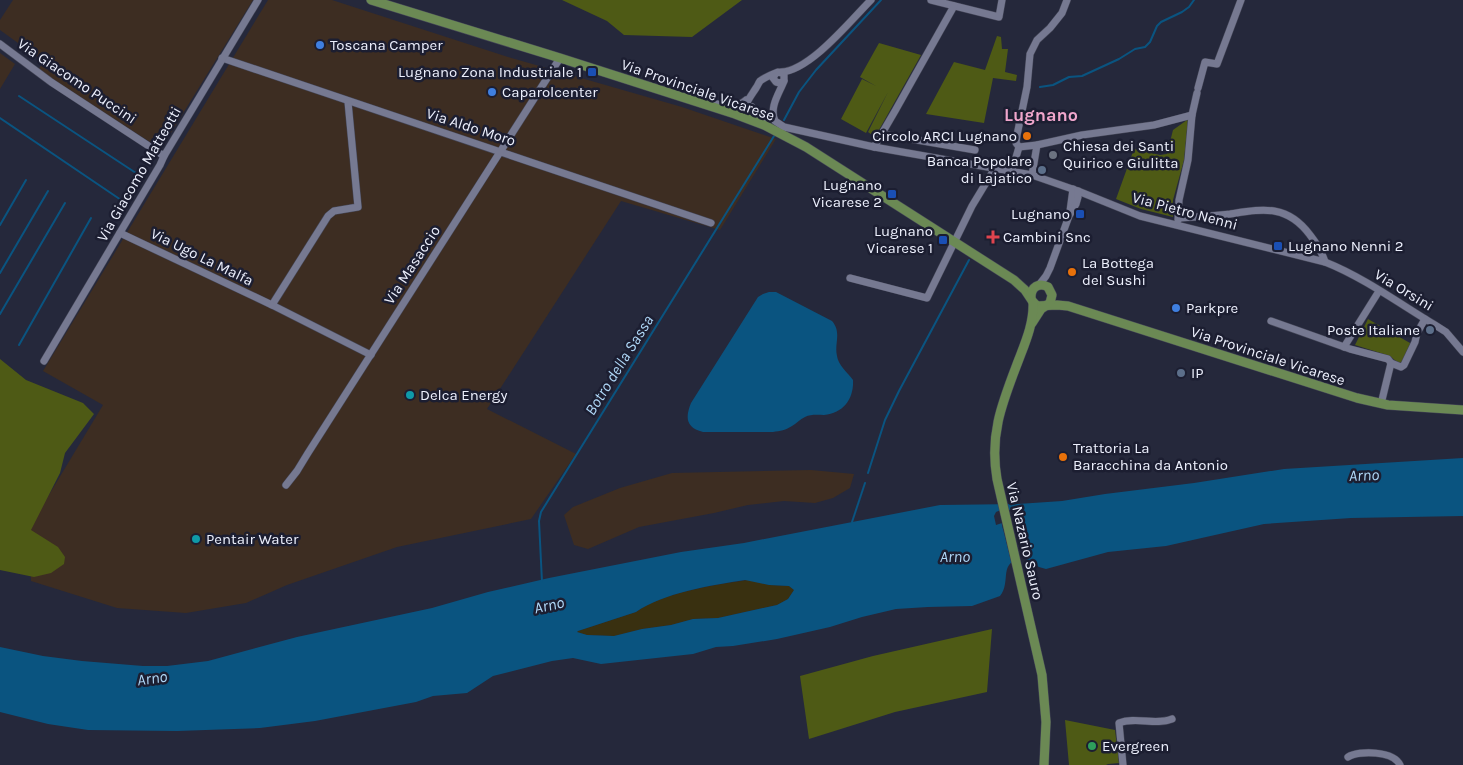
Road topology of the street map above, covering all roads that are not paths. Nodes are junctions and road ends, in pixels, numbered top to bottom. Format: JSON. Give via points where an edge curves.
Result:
{"nodes":[{"id":1,"x":258,"y":0,"type":"edge"},
{"id":2,"x":371,"y":0,"type":"edge"},
{"id":3,"x":871,"y":0,"type":"edge"},
{"id":4,"x":931,"y":0,"type":"edge"},
{"id":5,"x":1002,"y":0,"type":"edge"},
{"id":6,"x":1067,"y":0,"type":"edge"},
{"id":7,"x":1241,"y":0,"type":"edge"},
{"id":8,"x":954,"y":6,"type":"junction"},
{"id":9,"x":0,"y":44,"type":"edge"},
{"id":10,"x":222,"y":58,"type":"junction"},
{"id":11,"x":560,"y":58,"type":"junction"},
{"id":12,"x":779,"y":78,"type":"junction"},
{"id":13,"x":756,"y":88,"type":"junction"},
{"id":14,"x":749,"y":98,"type":"junction"},
{"id":15,"x":696,"y":101,"type":"junction"},
{"id":16,"x":348,"y":102,"type":"junction"},
{"id":17,"x":752,"y":107,"type":"junction"},
{"id":18,"x":1192,"y":115,"type":"junction"},
{"id":19,"x":745,"y":118,"type":"junction"},
{"id":20,"x":882,"y":134,"type":"junction"},
{"id":21,"x":784,"y":135,"type":"junction"},
{"id":22,"x":1037,"y":145,"type":"junction"},
{"id":23,"x":874,"y":146,"type":"junction"},
{"id":24,"x":1019,"y":147,"type":"junction"},
{"id":25,"x":975,"y":150,"type":"dead end"},
{"id":26,"x":500,"y":151,"type":"junction"},
{"id":27,"x":164,"y":156,"type":"junction"},
{"id":28,"x":995,"y":168,"type":"junction"},
{"id":29,"x":1012,"y":171,"type":"junction"},
{"id":30,"x":1032,"y":174,"type":"junction"},
{"id":31,"x":1075,"y":190,"type":"junction"},
{"id":32,"x":1089,"y":195,"type":"junction"},
{"id":33,"x":1076,"y":204,"type":"junction"},
{"id":34,"x":1069,"y":216,"type":"junction"},
{"id":35,"x":1178,"y":222,"type":"junction"},
{"id":36,"x":711,"y":223,"type":"dead end"},
{"id":37,"x":120,"y":233,"type":"junction"},
{"id":38,"x":954,"y":242,"type":"junction"},
{"id":39,"x":1325,"y":262,"type":"junction"},
{"id":40,"x":1050,"y":268,"type":"junction"},
{"id":41,"x":850,"y":278,"type":"dead end"},
{"id":42,"x":1014,"y":280,"type":"junction"},
{"id":43,"x":1038,"y":285,"type":"junction"},
{"id":44,"x":1379,"y":291,"type":"junction"},
{"id":45,"x":1052,"y":292,"type":"junction"},
{"id":46,"x":1032,"y":300,"type":"junction"},
{"id":47,"x":272,"y":305,"type":"junction"},
{"id":48,"x":1045,"y":306,"type":"junction"},
{"id":49,"x":1068,"y":306,"type":"junction"},
{"id":50,"x":1424,"y":320,"type":"junction"},
{"id":51,"x":1271,"y":322,"type":"dead end"},
{"id":52,"x":1030,"y":327,"type":"junction"},
{"id":53,"x":1344,"y":347,"type":"junction"},
{"id":54,"x":1463,"y":352,"type":"edge"},
{"id":55,"x":371,"y":355,"type":"junction"},
{"id":56,"x":44,"y":362,"type":"dead end"},
{"id":57,"x":1391,"y":363,"type":"junction"},
{"id":58,"x":1381,"y":404,"type":"junction"},
{"id":59,"x":1463,"y":410,"type":"edge"},
{"id":60,"x":286,"y":485,"type":"dead end"},
{"id":61,"x":1172,"y":719,"type":"dead end"},
{"id":62,"x":1348,"y":757,"type":"dead end"},
{"id":63,"x":1044,"y":765,"type":"edge"},
{"id":64,"x":1123,"y":765,"type":"edge"},
{"id":65,"x":1400,"y":765,"type":"edge"}],
"edges":[{"from":1,"to":10,"type":"street","name":"Via Giacomo Matteotti"},
{"from":2,"to":11,"type":"main road","name":"Via Provinciale Vicarese"},
{"from":3,"to":12,"type":"street","via":[[822,50]]},
{"from":4,"to":8,"type":"street"},
{"from":5,"to":8,"type":"street","via":[[998,17]]},
{"from":6,"to":24,"type":"street","via":[[1062,13],[1036,40],[1030,54],[1016,143]]},
{"from":7,"to":18,"type":"street","via":[[1217,64],[1205,62]]},
{"from":8,"to":20,"type":"street"},
{"from":9,"to":27,"type":"street","name":"Via Giacomo Puccini","via":[[51,82]]},
{"from":10,"to":16,"type":"street","name":"Via Aldo Moro"},
{"from":10,"to":27,"type":"street","name":"Via Giacomo Matteotti"},
{"from":11,"to":15,"type":"main road","name":"Via Provinciale Vicarese"},
{"from":11,"to":26,"type":"street","name":"Via Masaccio"},
{"from":12,"to":13,"type":"street","via":[[765,79]]},
{"from":12,"to":23,"type":"street","name":"Via Pietro Nenni","via":[[779,91],[772,110],[777,123],[790,129]]},
{"from":13,"to":14,"type":"street"},
{"from":13,"to":17,"type":"street"},
{"from":14,"to":15,"type":"street","via":[[733,106]]},
{"from":14,"to":19,"type":"street"},
{"from":15,"to":19,"type":"main road","name":"Via Provinciale Vicarese"},
{"from":16,"to":26,"type":"street","name":"Via Aldo Moro"},
{"from":16,"to":47,"type":"street","via":[[358,207],[334,211],[328,216]]},
{"from":17,"to":19,"type":"street"},
{"from":17,"to":21,"type":"street","via":[[758,119]]},
{"from":18,"to":22,"type":"street","via":[[1154,125]]},
{"from":18,"to":35,"type":"street"},
{"from":19,"to":21,"type":"main road","name":"Via Provinciale Vicarese"},
{"from":20,"to":23,"type":"street"},
{"from":20,"to":25,"type":"street"},
{"from":21,"to":38,"type":"main road","name":"Via Provinciale Vicarese"},
{"from":22,"to":24,"type":"street"},
{"from":22,"to":30,"type":"street"},
{"from":23,"to":28,"type":"street","name":"Via Pietro Nenni"},
{"from":24,"to":29,"type":"street"},
{"from":26,"to":36,"type":"street","name":"Via Aldo Moro"},
{"from":26,"to":55,"type":"street","name":"Via Masaccio"},
{"from":27,"to":37,"type":"street","name":"Via Giacomo Matteotti"},
{"from":28,"to":29,"type":"street","name":"Via Pietro Nenni"},
{"from":28,"to":38,"type":"street"},
{"from":29,"to":30,"type":"street","name":"Via Pietro Nenni"},
{"from":30,"to":31,"type":"street","name":"Via Pietro Nenni"},
{"from":31,"to":32,"type":"street","name":"Via Pietro Nenni"},
{"from":31,"to":33,"type":"street"},
{"from":31,"to":34,"type":"street"},
{"from":32,"to":33,"type":"street"},
{"from":32,"to":35,"type":"street","name":"Via Pietro Nenni","via":[[1140,216]]},
{"from":33,"to":34,"type":"street"},
{"from":34,"to":40,"type":"street"},
{"from":35,"to":39,"type":"street","name":"Via Pietro Nenni"},
{"from":35,"to":39,"type":"street","via":[[1260,210],[1282,212],[1308,231]]},
{"from":37,"to":47,"type":"street","name":"Via Ugo La Malfa"},
{"from":37,"to":56,"type":"street","name":"Via Giacomo Matteotti"},
{"from":38,"to":41,"type":"street","via":[[927,298]]},
{"from":38,"to":42,"type":"main road","name":"Via Provinciale Vicarese"},
{"from":39,"to":44,"type":"street","name":"Via Orsini"},
{"from":40,"to":43,"type":"street"},
{"from":40,"to":45,"type":"street"},
{"from":42,"to":43,"type":"main road","name":"Via Provinciale Vicarese"},
{"from":42,"to":46,"type":"main road","name":"Via Provinciale Vicarese"},
{"from":43,"to":45,"type":"main road","via":[[1045,285]]},
{"from":43,"to":46,"type":"main road","via":[[1032,290]]},
{"from":44,"to":50,"type":"street","name":"Via Orsini"},
{"from":44,"to":53,"type":"street"},
{"from":45,"to":48,"type":"main road","via":[[1051,300]]},
{"from":45,"to":49,"type":"main road","name":"Via Provinciale Vicarese"},
{"from":46,"to":48,"type":"main road","via":[[1038,306]]},
{"from":46,"to":52,"type":"main road","name":"Via Nazario Sauro"},
{"from":47,"to":55,"type":"street","name":"Via Ugo La Malfa"},
{"from":48,"to":49,"type":"main road","name":"Via Provinciale Vicarese"},
{"from":48,"to":52,"type":"main road","name":"Via Nazario Sauro"},
{"from":49,"to":58,"type":"main road","name":"Via Provinciale Vicarese"},
{"from":50,"to":54,"type":"street","name":"Via Orsini","via":[[1446,332]]},
{"from":50,"to":57,"type":"street","via":[[1404,365]]},
{"from":51,"to":53,"type":"street"},
{"from":52,"to":63,"type":"main road","name":"Via Nazario Sauro","via":[[997,426],[994,453],[997,479],[1039,659],[1045,706]]},
{"from":53,"to":57,"type":"street","via":[[1385,357]]},
{"from":55,"to":60,"type":"street","name":"Via Masaccio"},
{"from":57,"to":58,"type":"street"},
{"from":58,"to":59,"type":"main road","name":"Via Provinciale Vicarese"},
{"from":61,"to":64,"type":"street","via":[[1119,723]]},
{"from":62,"to":65,"type":"street","via":[[1370,753],[1383,755],[1394,757]]}]}
